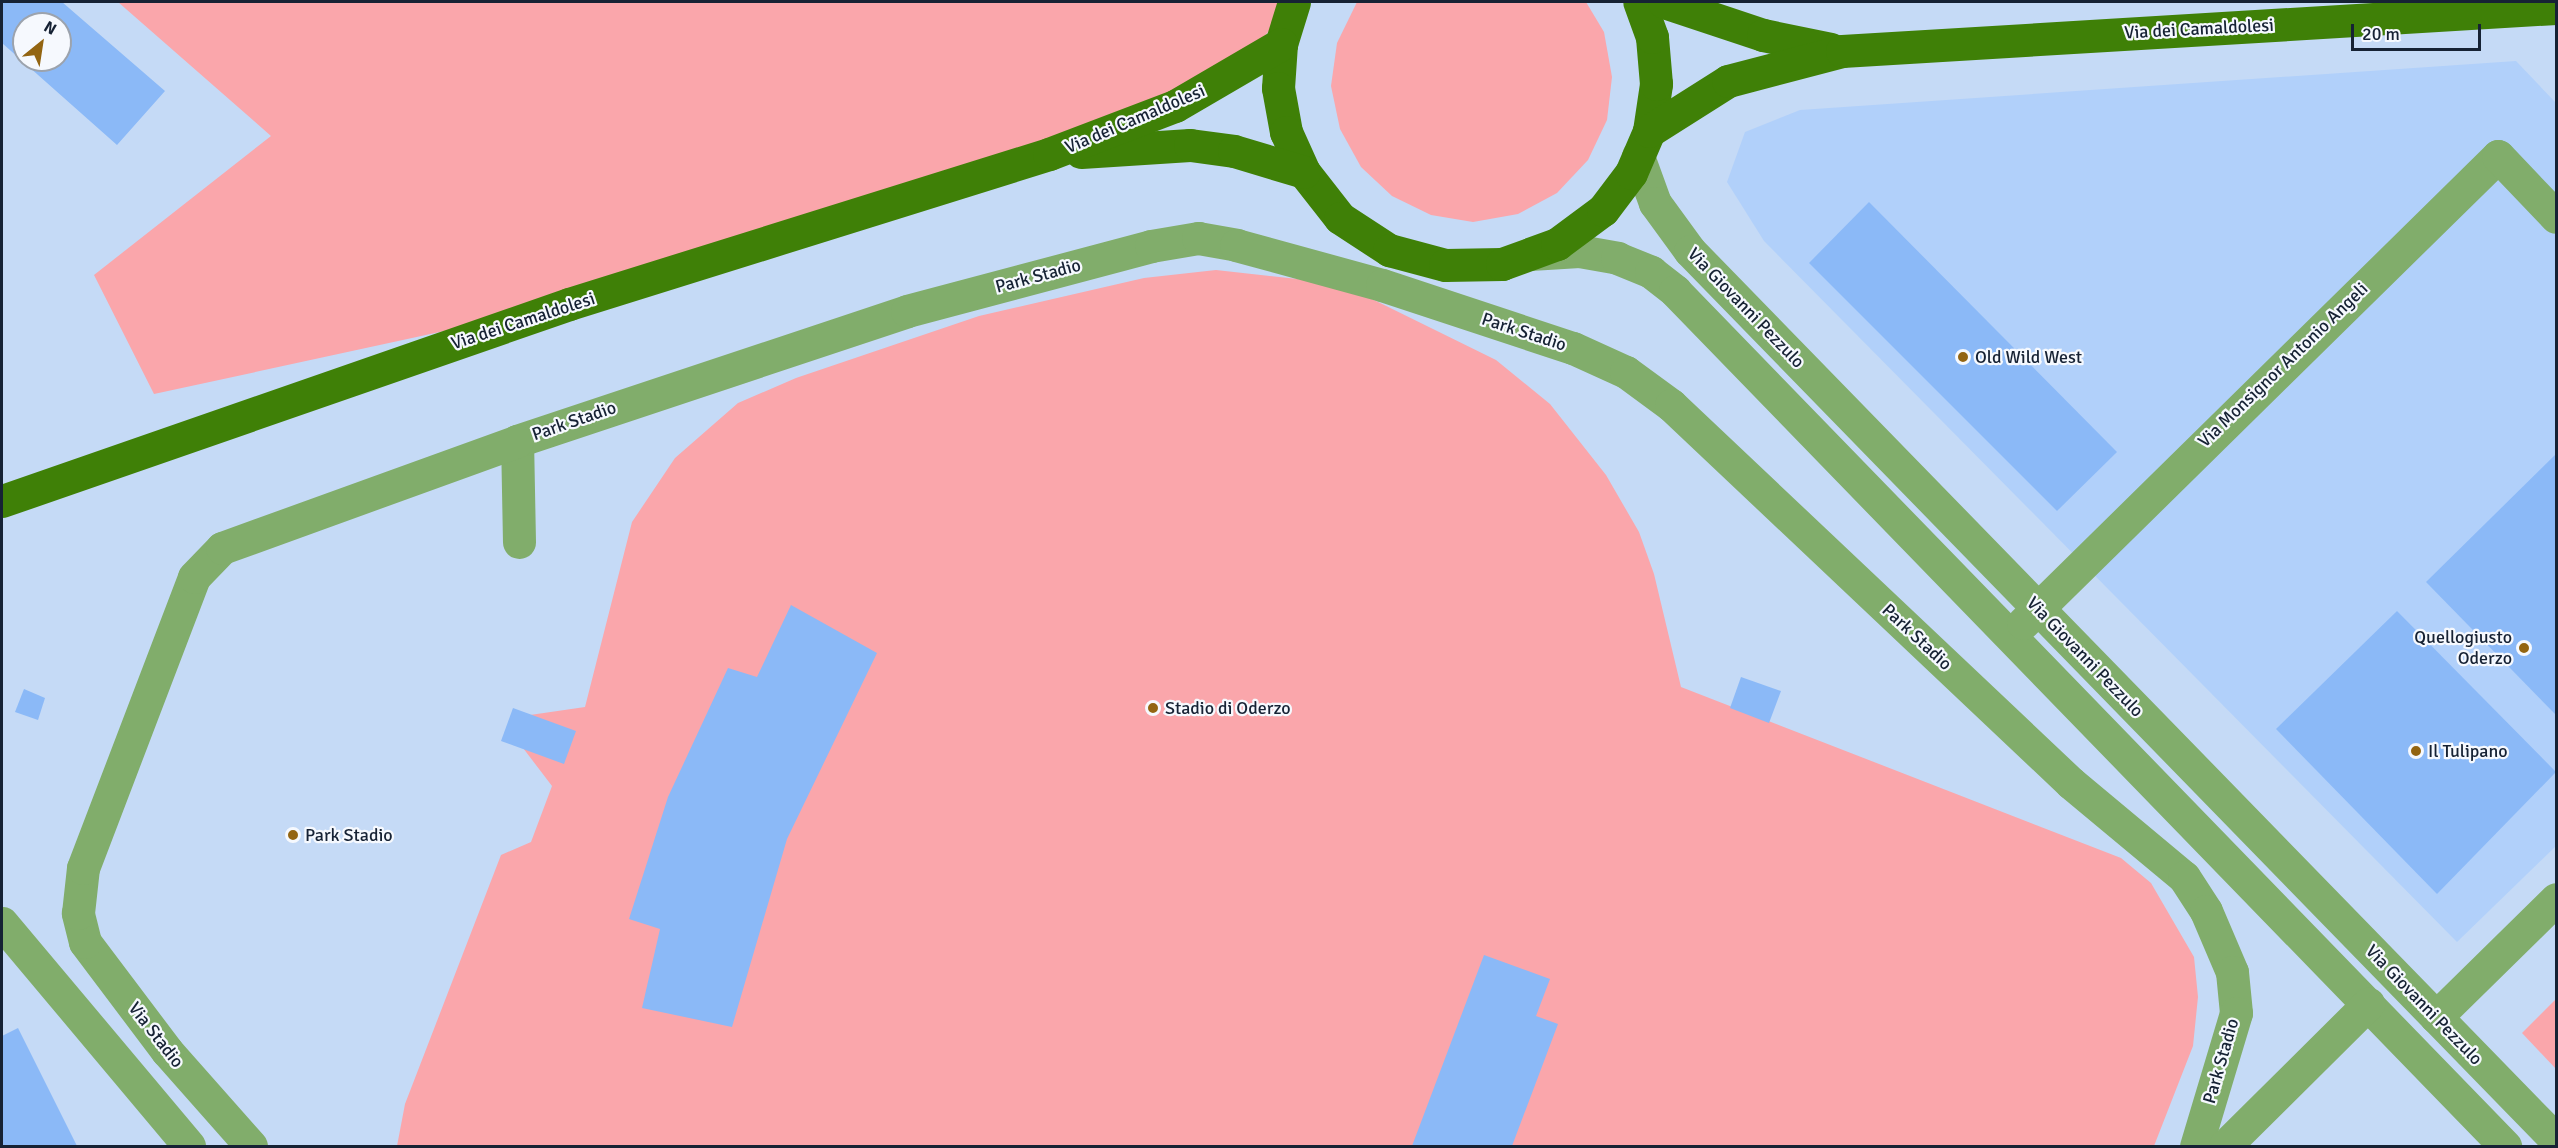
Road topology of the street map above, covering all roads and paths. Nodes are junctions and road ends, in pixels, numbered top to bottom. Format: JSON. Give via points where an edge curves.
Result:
{"nodes":[{"id":1,"x":1294,"y":2,"type":"edge"},
{"id":2,"x":1640,"y":2,"type":"edge"},
{"id":3,"x":1664,"y":2,"type":"edge"},
{"id":4,"x":2510,"y":6,"type":"edge"},
{"id":5,"x":2556,"y":8,"type":"edge"},
{"id":6,"x":1281,"y":44,"type":"junction"},
{"id":7,"x":1842,"y":51,"type":"junction"},
{"id":8,"x":1644,"y":144,"type":"junction"},
{"id":9,"x":1049,"y":154,"type":"junction"},
{"id":10,"x":1304,"y":172,"type":"junction"},
{"id":11,"x":2556,"y":217,"type":"edge"},
{"id":12,"x":1530,"y":254,"type":"junction"},
{"id":13,"x":517,"y":441,"type":"junction"},
{"id":14,"x":2,"y":501,"type":"edge"},
{"id":15,"x":519,"y":542,"type":"dead end"},
{"id":16,"x":2038,"y":609,"type":"junction"},
{"id":17,"x":2011,"y":635,"type":"junction"},
{"id":18,"x":2556,"y":899,"type":"edge"},
{"id":19,"x":2,"y":922,"type":"edge"},
{"id":20,"x":2368,"y":1004,"type":"junction"},
{"id":21,"x":2436,"y":1017,"type":"junction"},
{"id":22,"x":2556,"y":1140,"type":"edge"},
{"id":23,"x":189,"y":1146,"type":"edge"},
{"id":24,"x":251,"y":1146,"type":"edge"},
{"id":25,"x":2196,"y":1146,"type":"edge"},
{"id":26,"x":2225,"y":1146,"type":"edge"},
{"id":27,"x":2505,"y":1146,"type":"edge"}],
"edges":[{"from":1,"to":6,"type":"main road"},
{"from":2,"to":8,"type":"main road","via":[[1652,37],[1656,84]]},
{"from":3,"to":7,"type":"main road","name":"Via dei Camaldolesi","via":[[1763,35]]},
{"from":4,"to":5,"type":"main road","name":"Via dei Camaldolesi"},
{"from":4,"to":7,"type":"main road","name":"Via dei Camaldolesi"},
{"from":6,"to":9,"type":"main road","name":"Via dei Camaldolesi","via":[[1175,106]]},
{"from":6,"to":10,"type":"main road","via":[[1278,88],[1286,132]]},
{"from":7,"to":8,"type":"main road","name":"Via dei Camaldolesi","via":[[1728,81]]},
{"from":8,"to":12,"type":"main road","via":[[1603,210],[1557,244]]},
{"from":8,"to":16,"type":"street","name":"Via Giovanni Pezzulo","via":[[1655,203],[1690,251]]},
{"from":9,"to":10,"type":"main road","name":"Via dei Camaldolesi","via":[[1190,145],[1234,151]]},
{"from":9,"to":14,"type":"main road","name":"Via dei Camaldolesi","via":[[569,304]]},
{"from":10,"to":12,"type":"main road","via":[[1340,218],[1389,250],[1445,265],[1503,264]]},
{"from":11,"to":16,"type":"street","name":"Via Monsignor Antonio Angeli","via":[[2498,156]]},
{"from":12,"to":17,"type":"street","via":[[1580,251],[1617,258],[1651,272],[1675,291]]},
{"from":13,"to":15,"type":"street","name":"Park Stadio"},
{"from":13,"to":24,"type":"street","name":"Via Stadio","via":[[222,548],[194,577],[83,868],[78,913],[92,951],[166,1052]]},
{"from":13,"to":25,"type":"street","name":"Park Stadio","via":[[908,311],[1198,238],[1382,285],[1573,348],[1626,372],[1671,405],[2071,783],[2184,877],[2206,911],[2232,972],[2236,1013]]},
{"from":16,"to":17,"type":"street","name":"Via Monsignor Antonio Angeli"},
{"from":16,"to":21,"type":"street","name":"Via Giovanni Pezzulo"},
{"from":17,"to":20,"type":"street"},
{"from":18,"to":21,"type":"street"},
{"from":19,"to":23,"type":"street"},
{"from":20,"to":26,"type":"street"},
{"from":20,"to":27,"type":"street"},
{"from":21,"to":22,"type":"street","name":"Via Giovanni Pezzulo"}]}
